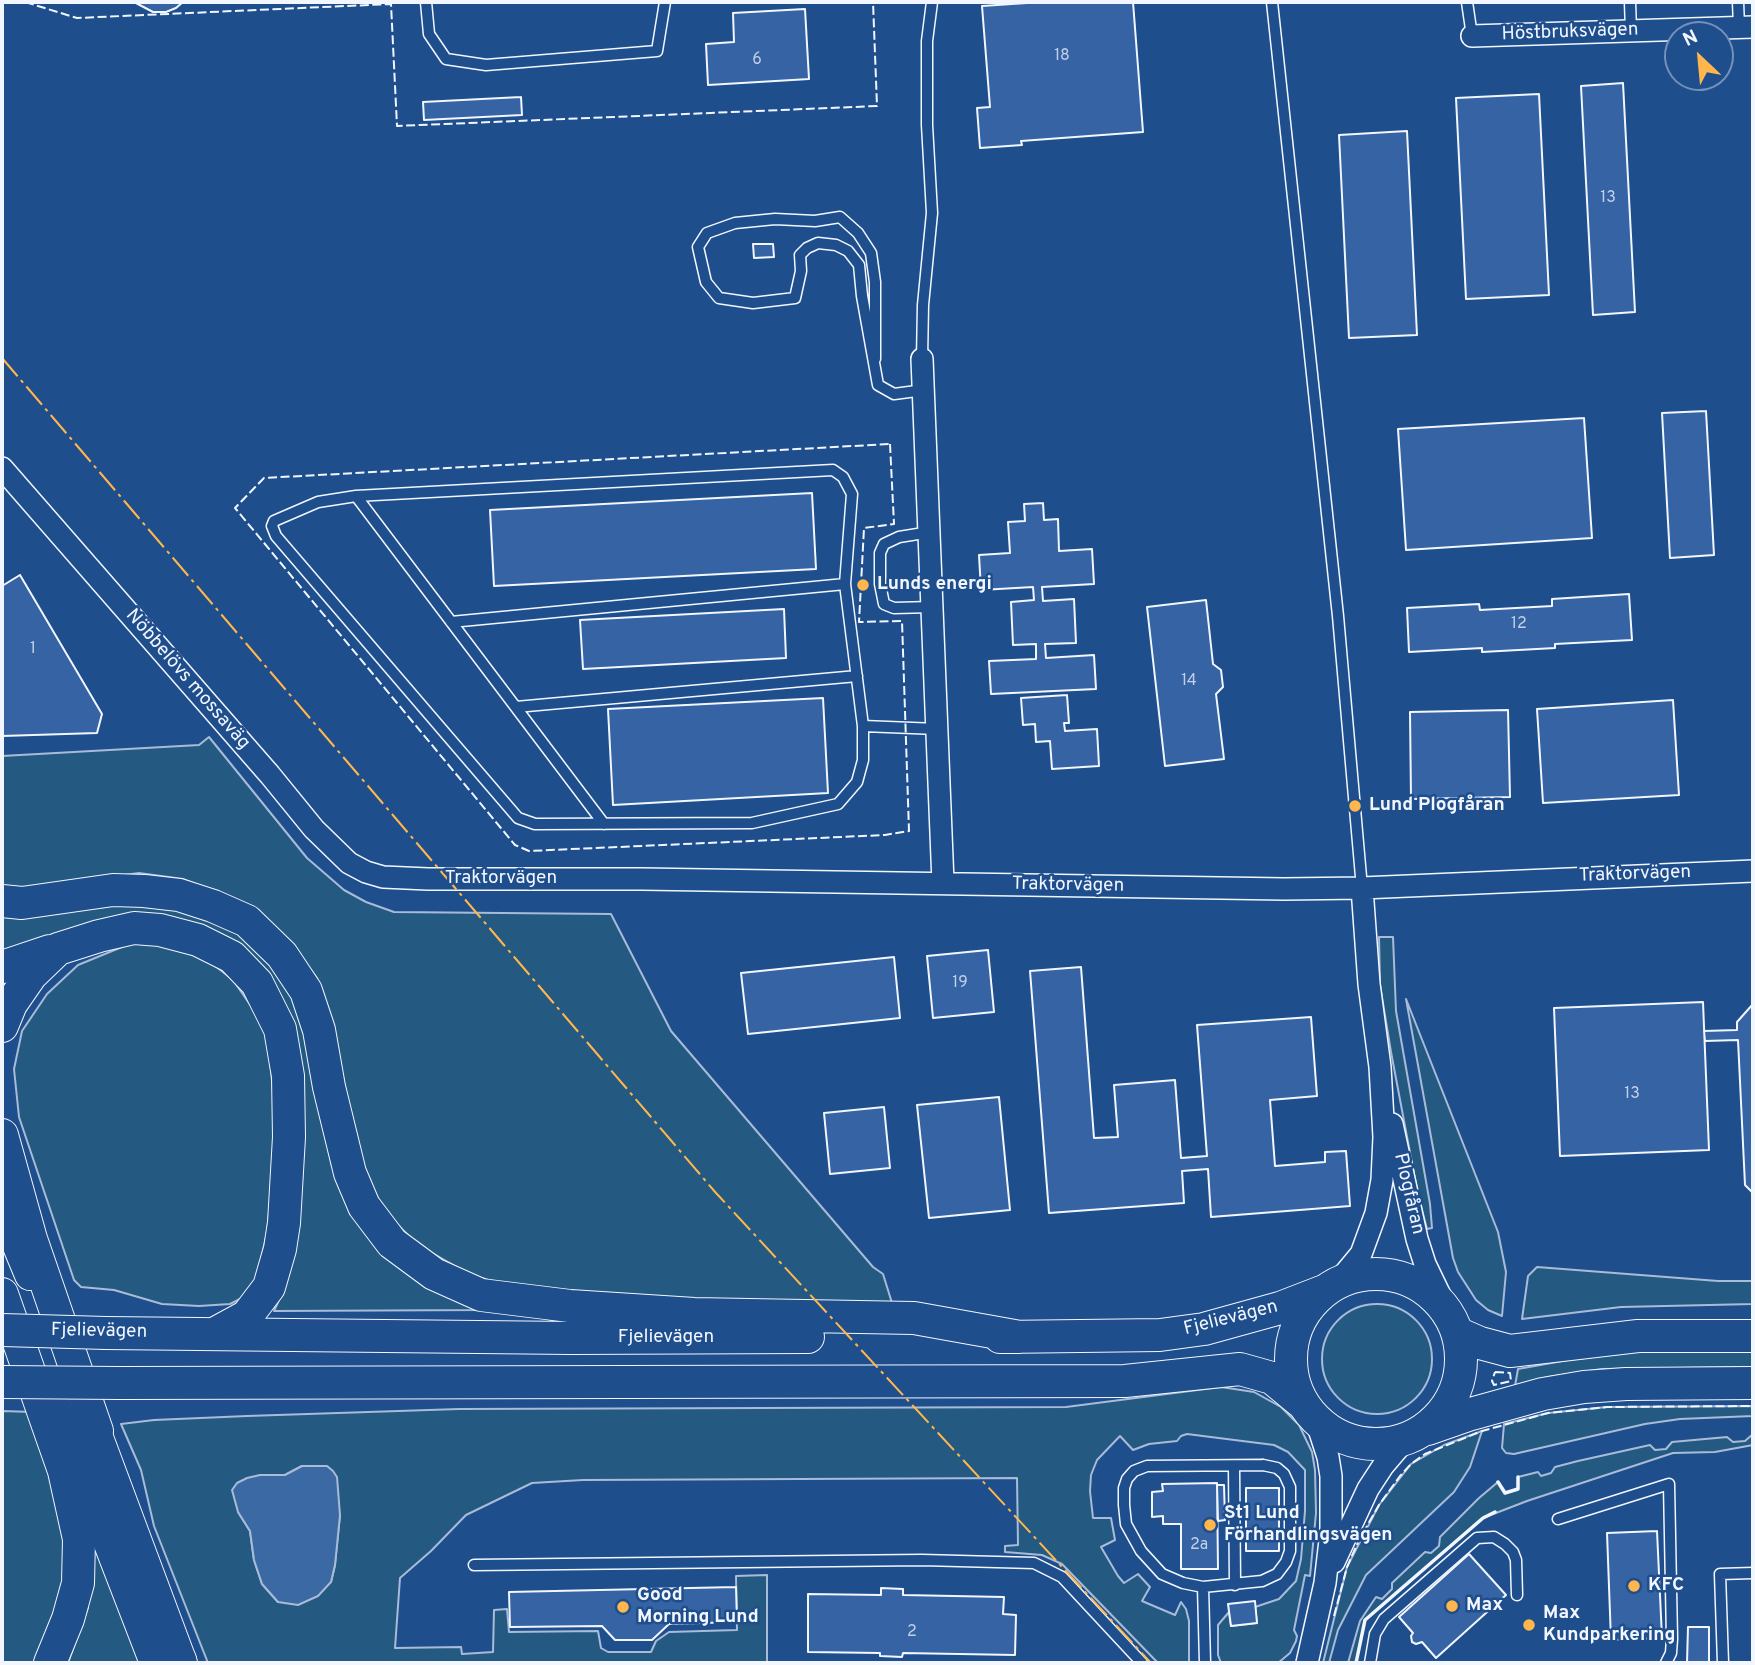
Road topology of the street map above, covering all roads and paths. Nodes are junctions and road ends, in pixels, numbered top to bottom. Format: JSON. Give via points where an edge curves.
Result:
{"nodes":[{"id":1,"x":426,"y":2,"type":"edge"},
{"id":2,"x":665,"y":2,"type":"edge"},
{"id":3,"x":932,"y":2,"type":"edge"},
{"id":4,"x":1272,"y":2,"type":"edge"},
{"id":5,"x":1467,"y":2,"type":"edge"},
{"id":6,"x":1630,"y":2,"type":"edge"},
{"id":7,"x":1738,"y":2,"type":"edge"},
{"id":8,"x":1746,"y":27,"type":"edge"},
{"id":9,"x":1631,"y":31,"type":"junction"},
{"id":10,"x":1472,"y":36,"type":"joint"},
{"id":11,"x":875,"y":359,"type":"junction"},
{"id":12,"x":922,"y":359,"type":"joint"},
{"id":13,"x":924,"y":390,"type":"junction"},
{"id":14,"x":2,"y":468,"type":"edge"},
{"id":15,"x":356,"y":496,"type":"junction"},
{"id":16,"x":930,"y":532,"type":"junction"},
{"id":17,"x":845,"y":584,"type":"junction"},
{"id":18,"x":932,"y":607,"type":"junction"},
{"id":19,"x":451,"y":622,"type":"junction"},
{"id":20,"x":857,"y":676,"type":"junction"},
{"id":21,"x":516,"y":707,"type":"junction"},
{"id":22,"x":863,"y":726,"type":"junction"},
{"id":23,"x":937,"y":729,"type":"junction"},
{"id":24,"x":604,"y":824,"type":"junction"},
{"id":25,"x":1753,"y":871,"type":"edge"},
{"id":26,"x":383,"y":877,"type":"joint"},
{"id":27,"x":943,"y":883,"type":"junction"},
{"id":28,"x":1362,"y":888,"type":"junction"},
{"id":29,"x":2,"y":901,"type":"edge"},
{"id":30,"x":58,"y":949,"type":"junction"},
{"id":31,"x":2,"y":967,"type":"edge"},
{"id":32,"x":2,"y":1026,"type":"edge"},
{"id":33,"x":1380,"y":1068,"type":"junction"},
{"id":34,"x":2,"y":1135,"type":"edge"},
{"id":35,"x":2,"y":1208,"type":"edge"},
{"id":36,"x":2,"y":1274,"type":"edge"},
{"id":37,"x":1331,"y":1287,"type":"junction"},
{"id":38,"x":2,"y":1294,"type":"edge"},
{"id":39,"x":1453,"y":1324,"type":"junction"},
{"id":40,"x":2,"y":1330,"type":"edge"},
{"id":41,"x":214,"y":1334,"type":"junction"},
{"id":42,"x":1753,"y":1336,"type":"edge"},
{"id":43,"x":1020,"y":1337,"type":"junction"},
{"id":44,"x":2,"y":1382,"type":"edge"},
{"id":45,"x":1753,"y":1383,"type":"edge"},
{"id":46,"x":1309,"y":1411,"type":"junction"},
{"id":47,"x":97,"y":1431,"type":"junction"},
{"id":48,"x":1413,"y":1435,"type":"junction"},
{"id":49,"x":1234,"y":1466,"type":"junction"},
{"id":50,"x":1558,"y":1519,"type":"dead end"},
{"id":51,"x":474,"y":1565,"type":"dead end"},
{"id":52,"x":1753,"y":1573,"type":"edge"},
{"id":53,"x":1325,"y":1583,"type":"junction"},
{"id":54,"x":1235,"y":1585,"type":"junction"},
{"id":55,"x":1203,"y":1587,"type":"junction"},
{"id":56,"x":1517,"y":1595,"type":"dead end"},
{"id":57,"x":174,"y":1662,"type":"edge"},
{"id":58,"x":50,"y":1663,"type":"edge"},
{"id":59,"x":1142,"y":1663,"type":"edge"},
{"id":60,"x":1205,"y":1663,"type":"edge"},
{"id":61,"x":1307,"y":1663,"type":"edge"},
{"id":62,"x":1370,"y":1663,"type":"edge"},
{"id":63,"x":1666,"y":1663,"type":"edge"},
{"id":64,"x":1723,"y":1663,"type":"edge"}],
"edges":[{"from":1,"to":2,"type":"lane","via":[[429,34],[446,59],[486,65],[657,51]]},
{"from":3,"to":12,"type":"lane","via":[[927,41],[932,213]]},
{"from":4,"to":28,"type":"lane","via":[[1338,617]]},
{"from":5,"to":10,"type":"lane"},
{"from":6,"to":9,"type":"lane"},
{"from":7,"to":8,"type":"lane"},
{"from":8,"to":9,"type":"street","name":"Höstbruksvägen"},
{"from":9,"to":10,"type":"street","name":"Höstbruksvägen"},
{"from":11,"to":11,"type":"lane","via":[[871,253],[858,233],[840,218],[735,223],[707,233],[698,247],[706,282],[719,298],[753,303],[795,299],[800,255],[807,248],[818,243],[848,251],[859,265]]},
{"from":11,"to":13,"type":"lane","via":[[878,385],[894,394]]},
{"from":12,"to":13,"type":"street"},
{"from":13,"to":16,"type":"street"},
{"from":14,"to":26,"type":"street","name":"Nöbbelövs mossaväg","via":[[314,829],[349,863]]},
{"from":15,"to":17,"type":"lane","via":[[833,470],[852,494]]},
{"from":15,"to":19,"type":"lane"},
{"from":15,"to":24,"type":"lane","via":[[318,502],[274,521],[275,536],[518,818],[535,824]]},
{"from":16,"to":18,"type":"street"},
{"from":16,"to":18,"type":"lane","via":[[884,544],[880,584],[884,604]]},
{"from":17,"to":19,"type":"lane"},
{"from":17,"to":20,"type":"lane"},
{"from":18,"to":23,"type":"street"},
{"from":19,"to":21,"type":"lane"},
{"from":20,"to":21,"type":"lane"},
{"from":20,"to":22,"type":"lane"},
{"from":21,"to":24,"type":"lane"},
{"from":22,"to":23,"type":"lane"},
{"from":22,"to":24,"type":"lane","via":[[858,782],[838,804],[752,823]]},
{"from":23,"to":27,"type":"street"},
{"from":25,"to":28,"type":"street","name":"Traktorvägen"},
{"from":26,"to":27,"type":"street","name":"Traktorvägen"},
{"from":27,"to":28,"type":"street","name":"Traktorvägen"},
{"from":28,"to":33,"type":"street","name":"Plogfåran"},
{"from":29,"to":43,"type":"main road","via":[[144,891],[179,895],[247,921],[282,955],[306,990],[341,1137],[364,1206],[392,1243],[434,1274],[481,1295],[570,1307],[694,1314],[914,1318]]},
{"from":30,"to":31,"type":"main road"},
{"from":30,"to":32,"type":"main road","via":[[31,975]]},
{"from":30,"to":41,"type":"main road","via":[[134,928],[198,940],[232,957],[257,983],[280,1029],[288,1076],[289,1138],[280,1249],[269,1287],[247,1316]]},
{"from":33,"to":37,"type":"street","name":"Plogfåran","via":[[1384,1137],[1376,1213],[1361,1254]]},
{"from":33,"to":39,"type":"street","name":"Plogfåran","via":[[1417,1239]]},
{"from":34,"to":47,"type":"main road","via":[[31,1239]]},
{"from":35,"to":47,"type":"main road"},
{"from":36,"to":57,"type":"main road","via":[[76,1453]]},
{"from":37,"to":39,"type":"main road","name":"Fjelievägen","via":[[1366,1274],[1395,1276],[1431,1293]]},
{"from":37,"to":43,"type":"main road","name":"Fjelievägen","via":[[1280,1308],[1204,1329],[1160,1335]]},
{"from":37,"to":46,"type":"main road","name":"Fjelievägen","via":[[1305,1311],[1293,1337],[1290,1366]]},
{"from":38,"to":58,"type":"main road","via":[[64,1471],[79,1539],[78,1583]]},
{"from":39,"to":42,"type":"main road","name":"Fjelievägen","via":[[1480,1343],[1510,1351],[1628,1337]]},
{"from":39,"to":48,"type":"main road","via":[[1461,1366],[1456,1389],[1445,1409]]},
{"from":40,"to":41,"type":"main road","name":"Fjelievägen","bridge":true},
{"from":41,"to":43,"type":"main road","name":"Fjelievägen"},
{"from":44,"to":46,"type":"main road","bridge":true,"via":[[1125,1381],[1240,1369],[1272,1378]]},
{"from":45,"to":48,"type":"main road","via":[[1584,1387],[1471,1414]]},
{"from":46,"to":48,"type":"main road","via":[[1340,1437],[1362,1443],[1386,1444]]},
{"from":46,"to":53,"type":"street","via":[[1331,1476]]},
{"from":47,"to":57,"type":"main road"},
{"from":48,"to":53,"type":"street","via":[[1368,1489]]},
{"from":49,"to":54,"type":"lane"},
{"from":49,"to":54,"type":"lane","via":[[1277,1468],[1290,1487],[1286,1562],[1277,1574]]},
{"from":49,"to":55,"type":"lane","via":[[1147,1466],[1134,1471],[1124,1488],[1126,1524],[1141,1551],[1161,1574]]},
{"from":50,"to":63,"type":"lane","via":[[1669,1484],[1672,1639]]},
{"from":51,"to":59,"type":"lane","via":[[1034,1563],[1062,1577]]},
{"from":52,"to":64,"type":"lane","via":[[1720,1574]]},
{"from":53,"to":61,"type":"street"},
{"from":54,"to":55,"type":"lane"},
{"from":55,"to":60,"type":"lane"},
{"from":56,"to":62,"type":"lane","via":[[1513,1552],[1494,1537],[1477,1538],[1380,1623]]}]}
